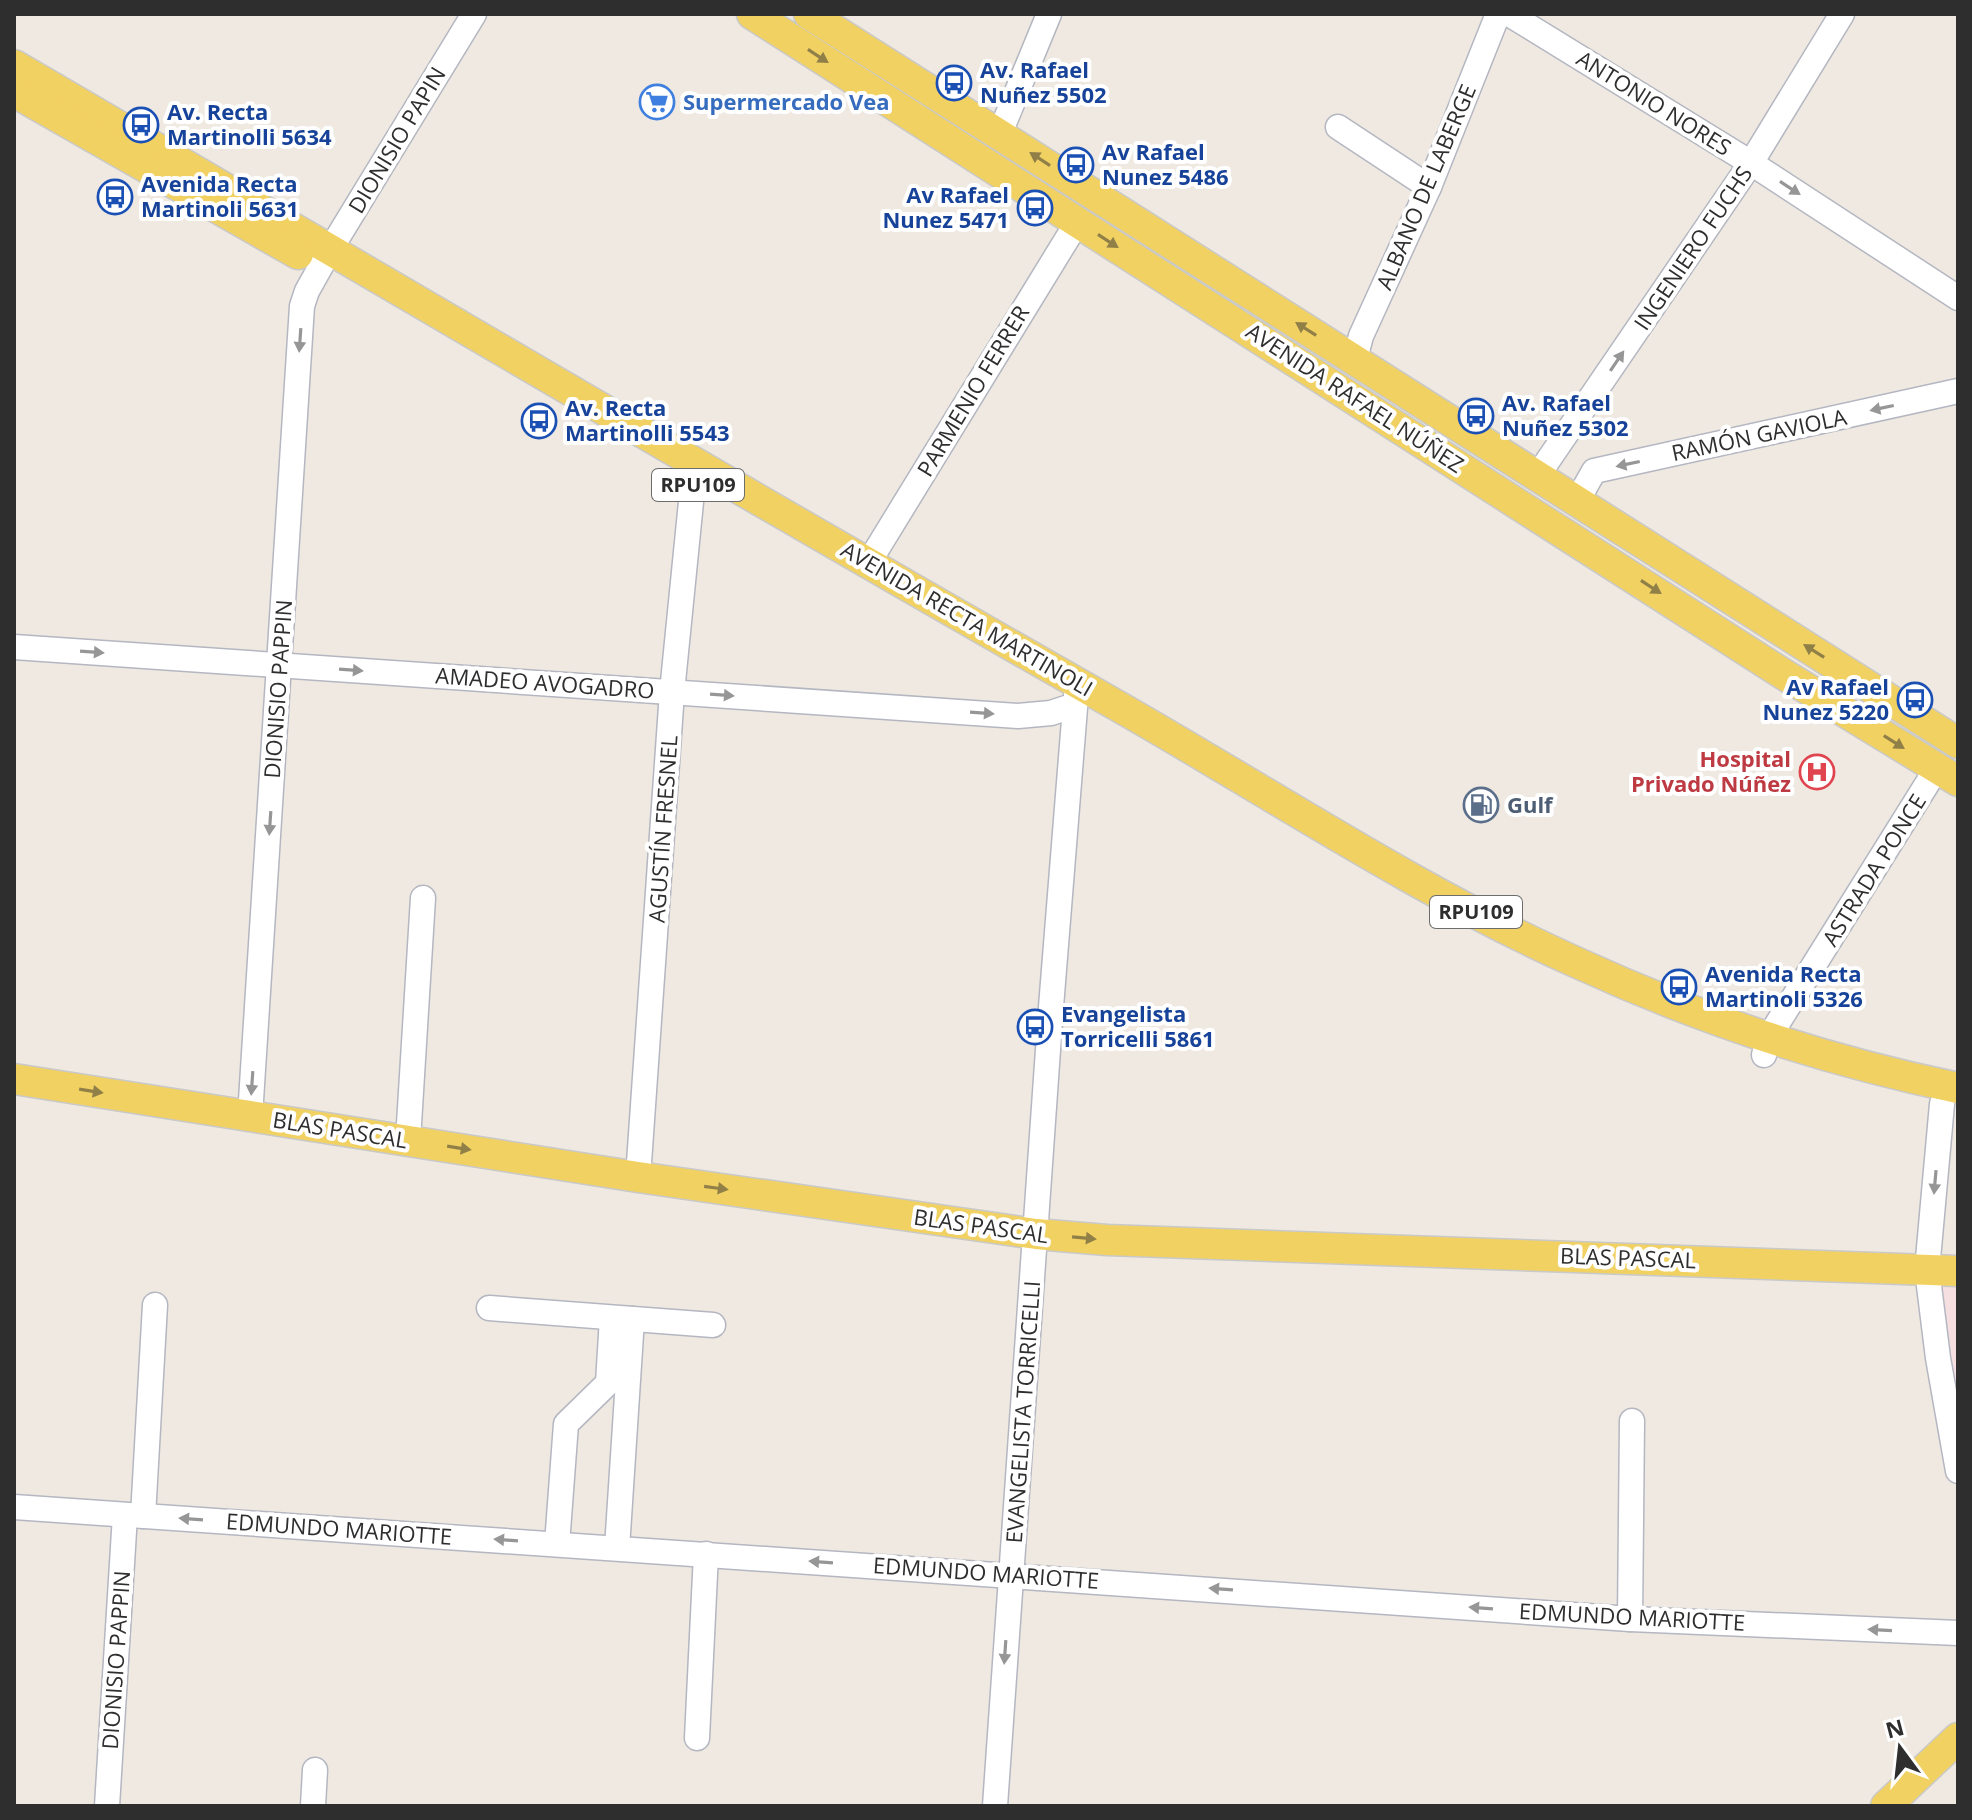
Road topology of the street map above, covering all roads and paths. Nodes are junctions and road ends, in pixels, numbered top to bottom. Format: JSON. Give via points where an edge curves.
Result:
{"nodes":[{"id":1,"x":474,"y":14,"type":"edge"},
{"id":2,"x":752,"y":14,"type":"edge"},
{"id":3,"x":809,"y":14,"type":"edge"},
{"id":4,"x":1049,"y":14,"type":"edge"},
{"id":5,"x":1498,"y":14,"type":"edge"},
{"id":6,"x":1509,"y":14,"type":"edge"},
{"id":7,"x":1842,"y":14,"type":"edge"},
{"id":8,"x":14,"y":65,"type":"edge"},
{"id":9,"x":14,"y":77,"type":"edge"},
{"id":10,"x":14,"y":92,"type":"edge"},
{"id":11,"x":118,"y":126,"type":"junction"},
{"id":12,"x":1338,"y":127,"type":"dead end"},
{"id":13,"x":1000,"y":133,"type":"junction"},
{"id":14,"x":1751,"y":163,"type":"junction"},
{"id":15,"x":1429,"y":187,"type":"junction"},
{"id":16,"x":1078,"y":221,"type":"junction"},
{"id":17,"x":325,"y":258,"type":"junction"},
{"id":18,"x":1958,"y":298,"type":"edge"},
{"id":19,"x":1355,"y":359,"type":"junction"},
{"id":20,"x":1958,"y":391,"type":"edge"},
{"id":21,"x":1373,"y":410,"type":"junction"},
{"id":22,"x":1558,"y":449,"type":"junction"},
{"id":23,"x":1594,"y":471,"type":"junction"},
{"id":24,"x":1536,"y":478,"type":"junction"},
{"id":25,"x":693,"y":482,"type":"junction"},
{"id":26,"x":1577,"y":501,"type":"junction"},
{"id":27,"x":1585,"y":545,"type":"junction"},
{"id":28,"x":869,"y":562,"type":"junction"},
{"id":29,"x":14,"y":647,"type":"edge"},
{"id":30,"x":280,"y":665,"type":"junction"},
{"id":31,"x":672,"y":692,"type":"junction"},
{"id":32,"x":1076,"y":694,"type":"junction"},
{"id":33,"x":1958,"y":743,"type":"edge"},
{"id":34,"x":1948,"y":774,"type":"edge"},
{"id":35,"x":423,"y":898,"type":"dead end"},
{"id":36,"x":1767,"y":1046,"type":"junction"},
{"id":37,"x":14,"y":1079,"type":"edge"},
{"id":38,"x":1953,"y":1100,"type":"edge"},
{"id":39,"x":250,"y":1116,"type":"junction"},
{"id":40,"x":408,"y":1140,"type":"junction"},
{"id":41,"x":638,"y":1177,"type":"junction"},
{"id":42,"x":1036,"y":1234,"type":"junction"},
{"id":43,"x":1927,"y":1270,"type":"junction"},
{"id":44,"x":1958,"y":1271,"type":"edge"},
{"id":45,"x":155,"y":1305,"type":"dead end"},
{"id":46,"x":489,"y":1308,"type":"dead end"},
{"id":47,"x":622,"y":1318,"type":"junction"},
{"id":48,"x":713,"y":1325,"type":"dead end"},
{"id":49,"x":618,"y":1383,"type":"junction"},
{"id":50,"x":1632,"y":1421,"type":"dead end"},
{"id":51,"x":1958,"y":1471,"type":"edge"},
{"id":52,"x":14,"y":1507,"type":"edge"},
{"id":53,"x":134,"y":1515,"type":"junction"},
{"id":54,"x":557,"y":1544,"type":"junction"},
{"id":55,"x":617,"y":1548,"type":"junction"},
{"id":56,"x":706,"y":1554,"type":"junction"},
{"id":57,"x":1011,"y":1574,"type":"junction"},
{"id":58,"x":1630,"y":1619,"type":"junction"},
{"id":59,"x":1958,"y":1633,"type":"edge"},
{"id":60,"x":697,"y":1738,"type":"dead end"},
{"id":61,"x":1958,"y":1738,"type":"edge"},
{"id":62,"x":315,"y":1770,"type":"dead end"},
{"id":63,"x":107,"y":1806,"type":"edge"},
{"id":64,"x":313,"y":1806,"type":"edge"},
{"id":65,"x":995,"y":1806,"type":"edge"},
{"id":66,"x":1886,"y":1806,"type":"edge"}],
"edges":[{"from":1,"to":17,"type":"street","name":"DIONISIO PAPIN"},
{"from":2,"to":16,"type":"main road","name":"AVENIDA RAFAEL NÚÑEZ","one_way":true},
{"from":3,"to":13,"type":"main road","name":"AVENIDA RAFAEL NÚÑEZ"},
{"from":4,"to":13,"type":"street"},
{"from":5,"to":15,"type":"street","name":"ALBANO DE LABERGE"},
{"from":6,"to":14,"type":"street","name":"ANTONIO NORES"},
{"from":7,"to":14,"type":"street","name":"INGENIERO FUCHS"},
{"from":8,"to":11,"type":"main road","name":"AVENIDA RECTA MARTINOLI","number":"RPU109"},
{"from":9,"to":11,"type":"main road","via":[[102,128]]},
{"from":10,"to":17,"type":"main road","name":"AVENIDA RECTA MARTINOLI","number":"RPU109"},
{"from":11,"to":17,"type":"main road","name":"AVENIDA RECTA MARTINOLI","number":"RPU109"},
{"from":12,"to":15,"type":"street"},
{"from":19,"to":13,"type":"main road","name":"AVENIDA RAFAEL NÚÑEZ","one_way":true},
{"from":14,"to":18,"type":"street","name":"ANTONIO NORES","one_way":true},
{"from":22,"to":14,"type":"street","name":"INGENIERO FUCHS","one_way":true},
{"from":15,"to":19,"type":"street","name":"ALBANO DE LABERGE"},
{"from":16,"to":21,"type":"main road","name":"AVENIDA RAFAEL NÚÑEZ","one_way":true},
{"from":16,"to":28,"type":"street","name":"PARMENIO FERRER"},
{"from":17,"to":25,"type":"main road","name":"AVENIDA RECTA MARTINOLI","number":"RPU109"},
{"from":17,"to":28,"type":"main road","name":"AVENIDA RECTA MARTINOLI","number":"RPU109"},
{"from":17,"to":30,"type":"street","name":"DIONISIO PAPPIN","one_way":true,"via":[[302,306]]},
{"from":19,"to":24,"type":"main road","name":"AVENIDA RAFAEL NÚÑEZ"},
{"from":20,"to":23,"type":"street","name":"RAMÓN GAVIOLA","one_way":true},
{"from":21,"to":24,"type":"main road","via":[[1405,413],[1513,481]]},
{"from":21,"to":27,"type":"main road","name":"AVENIDA RAFAEL NÚÑEZ"},
{"from":22,"to":23,"type":"street"},
{"from":22,"to":24,"type":"street","name":"INGENIERO FUCHS"},
{"from":23,"to":26,"type":"street"},
{"from":24,"to":26,"type":"main road","name":"AVENIDA RAFAEL NÚÑEZ"},
{"from":25,"to":31,"type":"street","name":"AGUSTÍN FRESNEL"},
{"from":25,"to":32,"type":"main road","name":"AVENIDA RECTA MARTINOLI","number":"RPU109"},
{"from":26,"to":27,"type":"main road","via":[[1574,520]]},
{"from":33,"to":26,"type":"main road","name":"AVENIDA RAFAEL NÚÑEZ","one_way":true},
{"from":27,"to":34,"type":"main road","name":"AVENIDA RAFAEL NÚÑEZ","one_way":true},
{"from":28,"to":32,"type":"main road","name":"AVENIDA RECTA MARTINOLI","number":"RPU109"},
{"from":29,"to":30,"type":"street","name":"AMADEO AVOGADRO","one_way":true},
{"from":30,"to":31,"type":"street","name":"AMADEO AVOGADRO","one_way":true},
{"from":30,"to":39,"type":"street","name":"DIONISIO PAPPIN","one_way":true},
{"from":31,"to":32,"type":"street","name":"AMADEO AVOGADRO","one_way":true,"via":[[1018,716],[1051,713]]},
{"from":31,"to":41,"type":"street","name":"AGUSTÍN FRESNEL"},
{"from":32,"to":36,"type":"main road","name":"AVENIDA RECTA MARTINOLI","number":"RPU109","via":[[1175,750],[1199,753],[1397,869],[1539,944]]},
{"from":32,"to":36,"type":"main road","name":"AVENIDA RECTA MARTINOLI","number":"RPU109","via":[[1484,936],[1641,1009]]},
{"from":32,"to":42,"type":"street","name":"EVANGELISTA TORRICELLI"},
{"from":34,"to":36,"type":"street","name":"ASTRADA PONCE"},
{"from":35,"to":40,"type":"street"},
{"from":36,"to":38,"type":"main road","name":"AVENIDA RECTA MARTINOLI","number":"RPU109","via":[[1864,1085]]},
{"from":37,"to":39,"type":"main road","name":"BLAS PASCAL","one_way":true},
{"from":38,"to":43,"type":"street","one_way":true},
{"from":39,"to":40,"type":"main road","name":"BLAS PASCAL"},
{"from":40,"to":41,"type":"main road","name":"BLAS PASCAL","one_way":true},
{"from":41,"to":42,"type":"main road","name":"BLAS PASCAL","one_way":true},
{"from":42,"to":43,"type":"main road","name":"BLAS PASCAL","one_way":true},
{"from":42,"to":57,"type":"street","name":"EVANGELISTA TORRICELLI"},
{"from":43,"to":44,"type":"main road","name":"BLAS PASCAL"},
{"from":43,"to":51,"type":"street"},
{"from":45,"to":53,"type":"street","name":"DIONISIO PAPPIN"},
{"from":46,"to":47,"type":"street"},
{"from":47,"to":48,"type":"street"},
{"from":47,"to":49,"type":"street"},
{"from":49,"to":54,"type":"street","via":[[566,1424]]},
{"from":49,"to":55,"type":"street"},
{"from":50,"to":58,"type":"street"},
{"from":52,"to":53,"type":"street","name":"EDMUNDO MARIOTTE"},
{"from":54,"to":53,"type":"street","name":"EDMUNDO MARIOTTE","one_way":true},
{"from":53,"to":63,"type":"street","name":"DIONISIO PAPPIN"},
{"from":54,"to":55,"type":"street","name":"EDMUNDO MARIOTTE"},
{"from":55,"to":56,"type":"street","name":"EDMUNDO MARIOTTE"},
{"from":57,"to":56,"type":"street","name":"EDMUNDO MARIOTTE","one_way":true},
{"from":56,"to":60,"type":"street"},
{"from":58,"to":57,"type":"street","name":"EDMUNDO MARIOTTE","one_way":true},
{"from":57,"to":65,"type":"street","name":"EVANGELISTA TORRICELLI","one_way":true},
{"from":59,"to":58,"type":"street","name":"EDMUNDO MARIOTTE","one_way":true},
{"from":61,"to":66,"type":"main road"},
{"from":62,"to":64,"type":"street"}]}
